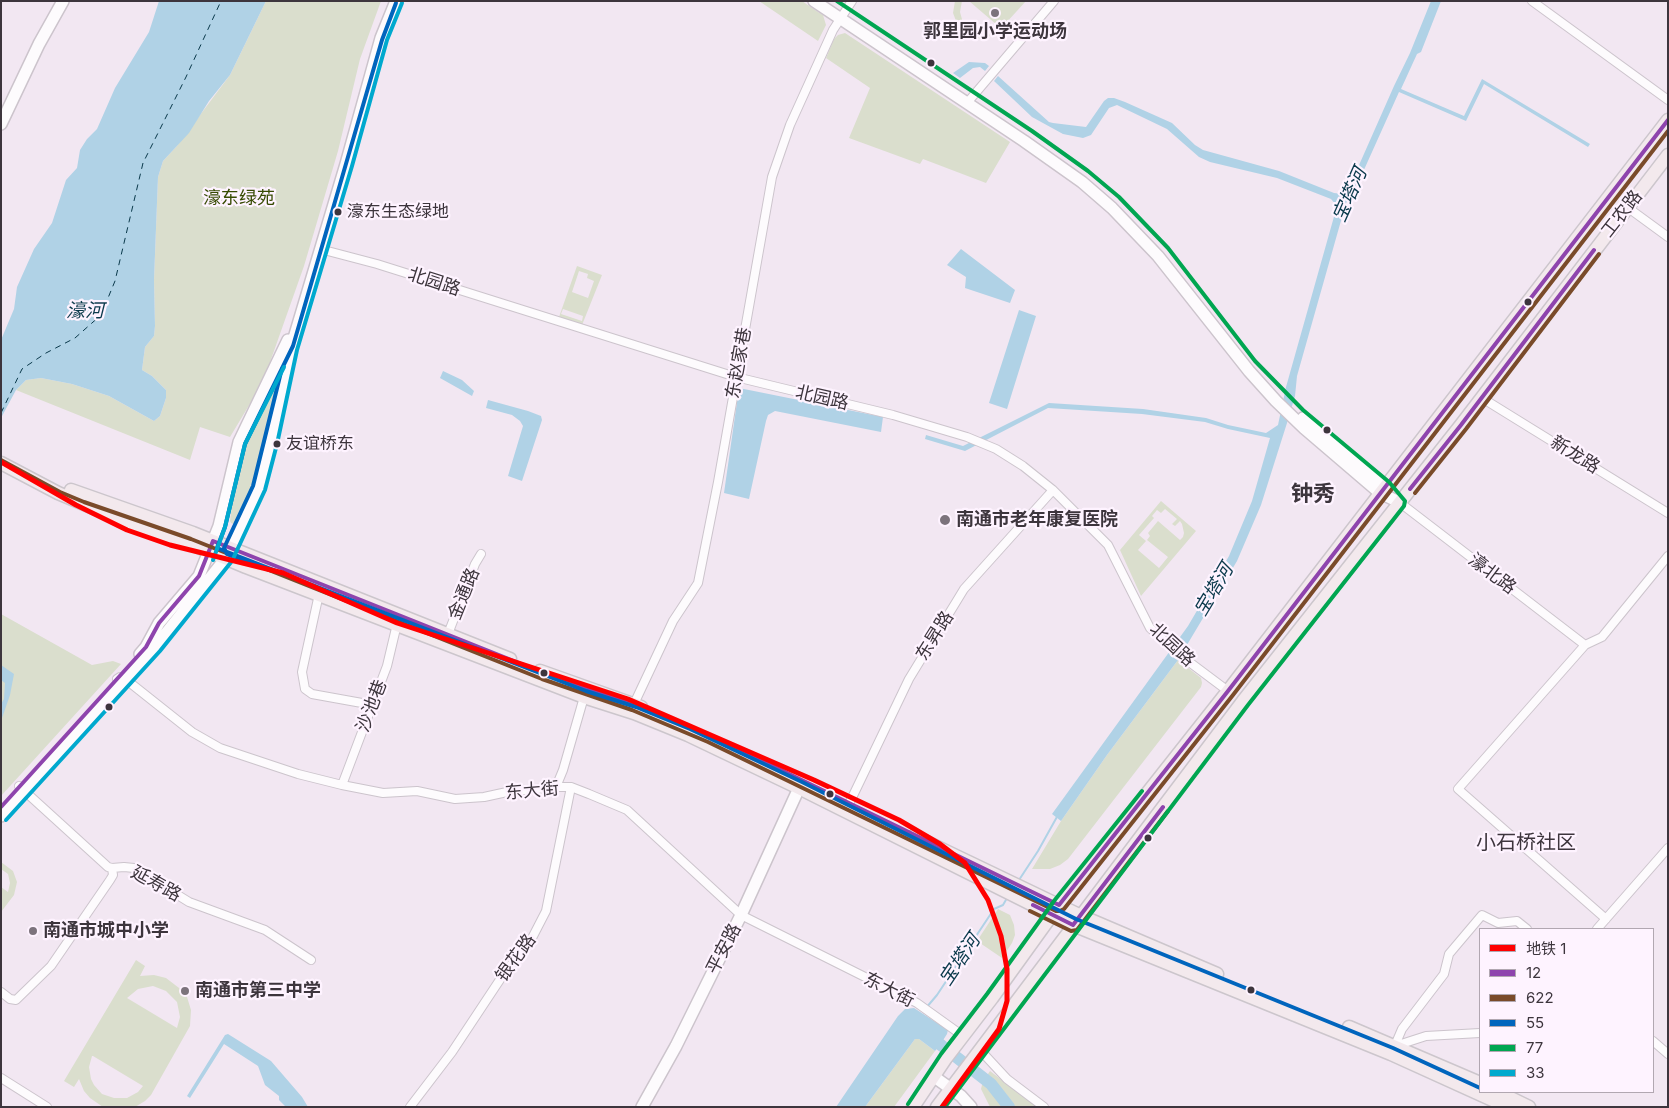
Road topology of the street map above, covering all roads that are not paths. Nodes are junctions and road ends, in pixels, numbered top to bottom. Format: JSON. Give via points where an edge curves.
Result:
{"nodes":[{"id":1,"x":63,"y":1,"type":"edge"},
{"id":2,"x":390,"y":1,"type":"edge"},
{"id":3,"x":396,"y":1,"type":"edge"},
{"id":4,"x":814,"y":1,"type":"edge"},
{"id":5,"x":825,"y":1,"type":"edge"},
{"id":6,"x":852,"y":1,"type":"edge"},
{"id":7,"x":1054,"y":1,"type":"edge"},
{"id":8,"x":1532,"y":1,"type":"edge"},
{"id":9,"x":842,"y":17,"type":"junction"},
{"id":10,"x":1668,"y":100,"type":"edge"},
{"id":11,"x":969,"y":101,"type":"junction"},
{"id":12,"x":1668,"y":120,"type":"edge"},
{"id":13,"x":1,"y":124,"type":"edge"},
{"id":14,"x":1668,"y":155,"type":"edge"},
{"id":15,"x":1627,"y":207,"type":"junction"},
{"id":16,"x":1668,"y":237,"type":"edge"},
{"id":17,"x":320,"y":249,"type":"junction"},
{"id":18,"x":736,"y":378,"type":"junction"},
{"id":19,"x":1482,"y":398,"type":"junction"},
{"id":20,"x":1,"y":453,"type":"edge"},
{"id":21,"x":1,"y":463,"type":"edge"},
{"id":22,"x":61,"y":490,"type":"junction"},
{"id":23,"x":1053,"y":490,"type":"junction"},
{"id":24,"x":1382,"y":490,"type":"junction"},
{"id":25,"x":1399,"y":502,"type":"junction"},
{"id":26,"x":1668,"y":513,"type":"edge"},
{"id":27,"x":211,"y":546,"type":"junction"},
{"id":28,"x":228,"y":554,"type":"junction"},
{"id":29,"x":481,"y":554,"type":"dead end"},
{"id":30,"x":1668,"y":556,"type":"edge"},
{"id":31,"x":319,"y":594,"type":"junction"},
{"id":32,"x":397,"y":624,"type":"junction"},
{"id":33,"x":448,"y":634,"type":"junction"},
{"id":34,"x":1585,"y":645,"type":"junction"},
{"id":35,"x":121,"y":679,"type":"junction"},
{"id":36,"x":1228,"y":691,"type":"junction"},
{"id":37,"x":584,"y":697,"type":"junction"},
{"id":38,"x":634,"y":704,"type":"junction"},
{"id":39,"x":373,"y":705,"type":"junction"},
{"id":40,"x":342,"y":785,"type":"junction"},
{"id":41,"x":556,"y":787,"type":"junction"},
{"id":42,"x":571,"y":787,"type":"junction"},
{"id":43,"x":21,"y":788,"type":"junction"},
{"id":44,"x":799,"y":788,"type":"junction"},
{"id":45,"x":849,"y":804,"type":"junction"},
{"id":46,"x":1,"y":807,"type":"edge"},
{"id":47,"x":1,"y":816,"type":"edge"},
{"id":48,"x":1668,"y":848,"type":"edge"},
{"id":49,"x":112,"y":868,"type":"junction"},
{"id":50,"x":1004,"y":885,"type":"junction"},
{"id":51,"x":1057,"y":910,"type":"junction"},
{"id":52,"x":741,"y":915,"type":"junction"},
{"id":53,"x":1606,"y":919,"type":"junction"},
{"id":54,"x":1077,"y":920,"type":"junction"},
{"id":55,"x":1526,"y":928,"type":"edge"},
{"id":56,"x":1598,"y":928,"type":"edge"},
{"id":57,"x":311,"y":960,"type":"dead end"},
{"id":58,"x":1,"y":992,"type":"edge"},
{"id":59,"x":1479,"y":1033,"type":"edge"},
{"id":60,"x":961,"y":1039,"type":"junction"},
{"id":61,"x":1654,"y":1042,"type":"edge"},
{"id":62,"x":1393,"y":1050,"type":"junction"},
{"id":63,"x":977,"y":1054,"type":"junction"},
{"id":64,"x":1668,"y":1054,"type":"edge"},
{"id":65,"x":933,"y":1076,"type":"junction"},
{"id":66,"x":1,"y":1078,"type":"edge"},
{"id":67,"x":1479,"y":1083,"type":"edge"},
{"id":68,"x":951,"y":1088,"type":"junction"},
{"id":69,"x":1479,"y":1093,"type":"edge"},
{"id":70,"x":1480,"y":1093,"type":"edge"},
{"id":71,"x":1500,"y":1093,"type":"edge"},
{"id":72,"x":47,"y":1107,"type":"edge"},
{"id":73,"x":410,"y":1107,"type":"edge"},
{"id":74,"x":642,"y":1107,"type":"edge"},
{"id":75,"x":912,"y":1107,"type":"edge"},
{"id":76,"x":937,"y":1107,"type":"edge"},
{"id":77,"x":971,"y":1107,"type":"edge"},
{"id":78,"x":1044,"y":1107,"type":"edge"},
{"id":79,"x":1508,"y":1107,"type":"edge"},
{"id":80,"x":1529,"y":1107,"type":"edge"}],
"edges":[{"from":1,"to":13,"type":"main road"},
{"from":2,"to":27,"type":"main road","via":[[376,38],[287,344],[239,442]]},
{"from":3,"to":17,"type":"main road","via":[[381,38]]},
{"from":4,"to":9,"type":"main road","name":"濠北路"},
{"from":5,"to":9,"type":"main road","name":"濠北路"},
{"from":6,"to":9,"type":"street","name":"东赵家巷"},
{"from":7,"to":11,"type":"street"},
{"from":8,"to":10,"type":"street"},
{"from":9,"to":11,"type":"main road","name":"濠北路"},
{"from":9,"to":18,"type":"street","name":"东赵家巷","via":[[790,125],[776,164]]},
{"from":11,"to":24,"type":"main road","name":"濠北路","via":[[1082,182],[1112,208],[1158,256],[1249,371]]},
{"from":12,"to":24,"type":"main road","name":"工农路"},
{"from":14,"to":15,"type":"main road","name":"工农路"},
{"from":15,"to":16,"type":"street"},
{"from":15,"to":19,"type":"main road","name":"工农路"},
{"from":17,"to":18,"type":"street","name":"北园路"},
{"from":17,"to":28,"type":"main road","via":[[291,348],[259,488]]},
{"from":18,"to":23,"type":"street","name":"北园路","via":[[893,414],[973,440],[1007,455]]},
{"from":18,"to":38,"type":"street","name":"东赵家巷","via":[[698,583],[673,621]]},
{"from":19,"to":25,"type":"main road","name":"工农路"},
{"from":19,"to":26,"type":"street","name":"新龙路"},
{"from":20,"to":22,"type":"main road"},
{"from":21,"to":22,"type":"main road"},
{"from":22,"to":27,"type":"main road","via":[[86,496]]},
{"from":23,"to":36,"type":"street","name":"北园路","via":[[1108,545],[1150,628]]},
{"from":23,"to":45,"type":"street","name":"东昇路","via":[[964,589],[909,679]]},
{"from":24,"to":25,"type":"main road","name":"濠北路"},
{"from":24,"to":36,"type":"main road","name":"工农路"},
{"from":25,"to":34,"type":"street","name":"濠北路"},
{"from":25,"to":54,"type":"main road","name":"工农路"},
{"from":27,"to":28,"type":"main road"},
{"from":27,"to":35,"type":"main road","via":[[199,576],[159,623],[146,647]]},
{"from":28,"to":31,"type":"main road"},
{"from":28,"to":33,"type":"main road"},
{"from":28,"to":35,"type":"main road","via":[[155,647]]},
{"from":29,"to":33,"type":"street","name":"金通路"},
{"from":30,"to":34,"type":"street","via":[[1602,637]]},
{"from":31,"to":32,"type":"main road"},
{"from":31,"to":39,"type":"street","via":[[302,672],[305,689],[312,694]]},
{"from":32,"to":37,"type":"main road"},
{"from":32,"to":39,"type":"street","name":"沙池巷"},
{"from":33,"to":38,"type":"main road","via":[[544,673]]},
{"from":34,"to":53,"type":"street","via":[[1458,789]]},
{"from":35,"to":40,"type":"street","name":"东大街","via":[[192,732],[220,748]]},
{"from":35,"to":43,"type":"main road"},
{"from":36,"to":51,"type":"main road","name":"工农路"},
{"from":37,"to":41,"type":"street"},
{"from":37,"to":44,"type":"main road","via":[[643,716]]},
{"from":38,"to":45,"type":"main road","via":[[711,736]]},
{"from":39,"to":40,"type":"street","name":"沙池巷"},
{"from":40,"to":41,"type":"street","name":"东大街","via":[[383,793],[418,792],[455,799]]},
{"from":41,"to":42,"type":"street","name":"东大街"},
{"from":42,"to":52,"type":"street","name":"东大街","via":[[627,810]]},
{"from":42,"to":73,"type":"street","name":"银花路","via":[[546,911],[530,942],[505,972],[452,1052]]},
{"from":43,"to":46,"type":"main road"},
{"from":43,"to":47,"type":"main road"},
{"from":43,"to":49,"type":"street","name":"延寿路"},
{"from":44,"to":50,"type":"main road"},
{"from":44,"to":52,"type":"main road","name":"平安路"},
{"from":45,"to":50,"type":"main road"},
{"from":48,"to":53,"type":"street"},
{"from":49,"to":57,"type":"street","name":"延寿路","via":[[134,868],[189,902],[265,930]]},
{"from":49,"to":58,"type":"street","via":[[110,880],[51,966],[16,1000]]},
{"from":50,"to":51,"type":"main road"},
{"from":51,"to":54,"type":"main road"},
{"from":51,"to":60,"type":"main road","name":"工农路"},
{"from":52,"to":60,"type":"street","name":"东大街","via":[[917,1003]]},
{"from":52,"to":74,"type":"main road","name":"平安路"},
{"from":53,"to":56,"type":"street"},
{"from":54,"to":62,"type":"main road","via":[[1237,982]]},
{"from":54,"to":63,"type":"main road","name":"工农路"},
{"from":55,"to":62,"type":"street","via":[[1517,921],[1498,923],[1482,915],[1449,954],[1444,974],[1402,1029]]},
{"from":59,"to":62,"type":"street","via":[[1426,1036]]},
{"from":60,"to":65,"type":"main road","name":"工农路"},
{"from":61,"to":64,"type":"street"},
{"from":62,"to":67,"type":"main road"},
{"from":62,"to":69,"type":"main road"},
{"from":63,"to":68,"type":"main road","name":"工农路"},
{"from":63,"to":78,"type":"street"},
{"from":65,"to":68,"type":"main road"},
{"from":65,"to":75,"type":"main road","name":"工农路"},
{"from":66,"to":72,"type":"street"},
{"from":68,"to":76,"type":"main road","name":"工农路"},
{"from":68,"to":77,"type":"main road"},
{"from":70,"to":79,"type":"main road"},
{"from":71,"to":80,"type":"main road"}]}
